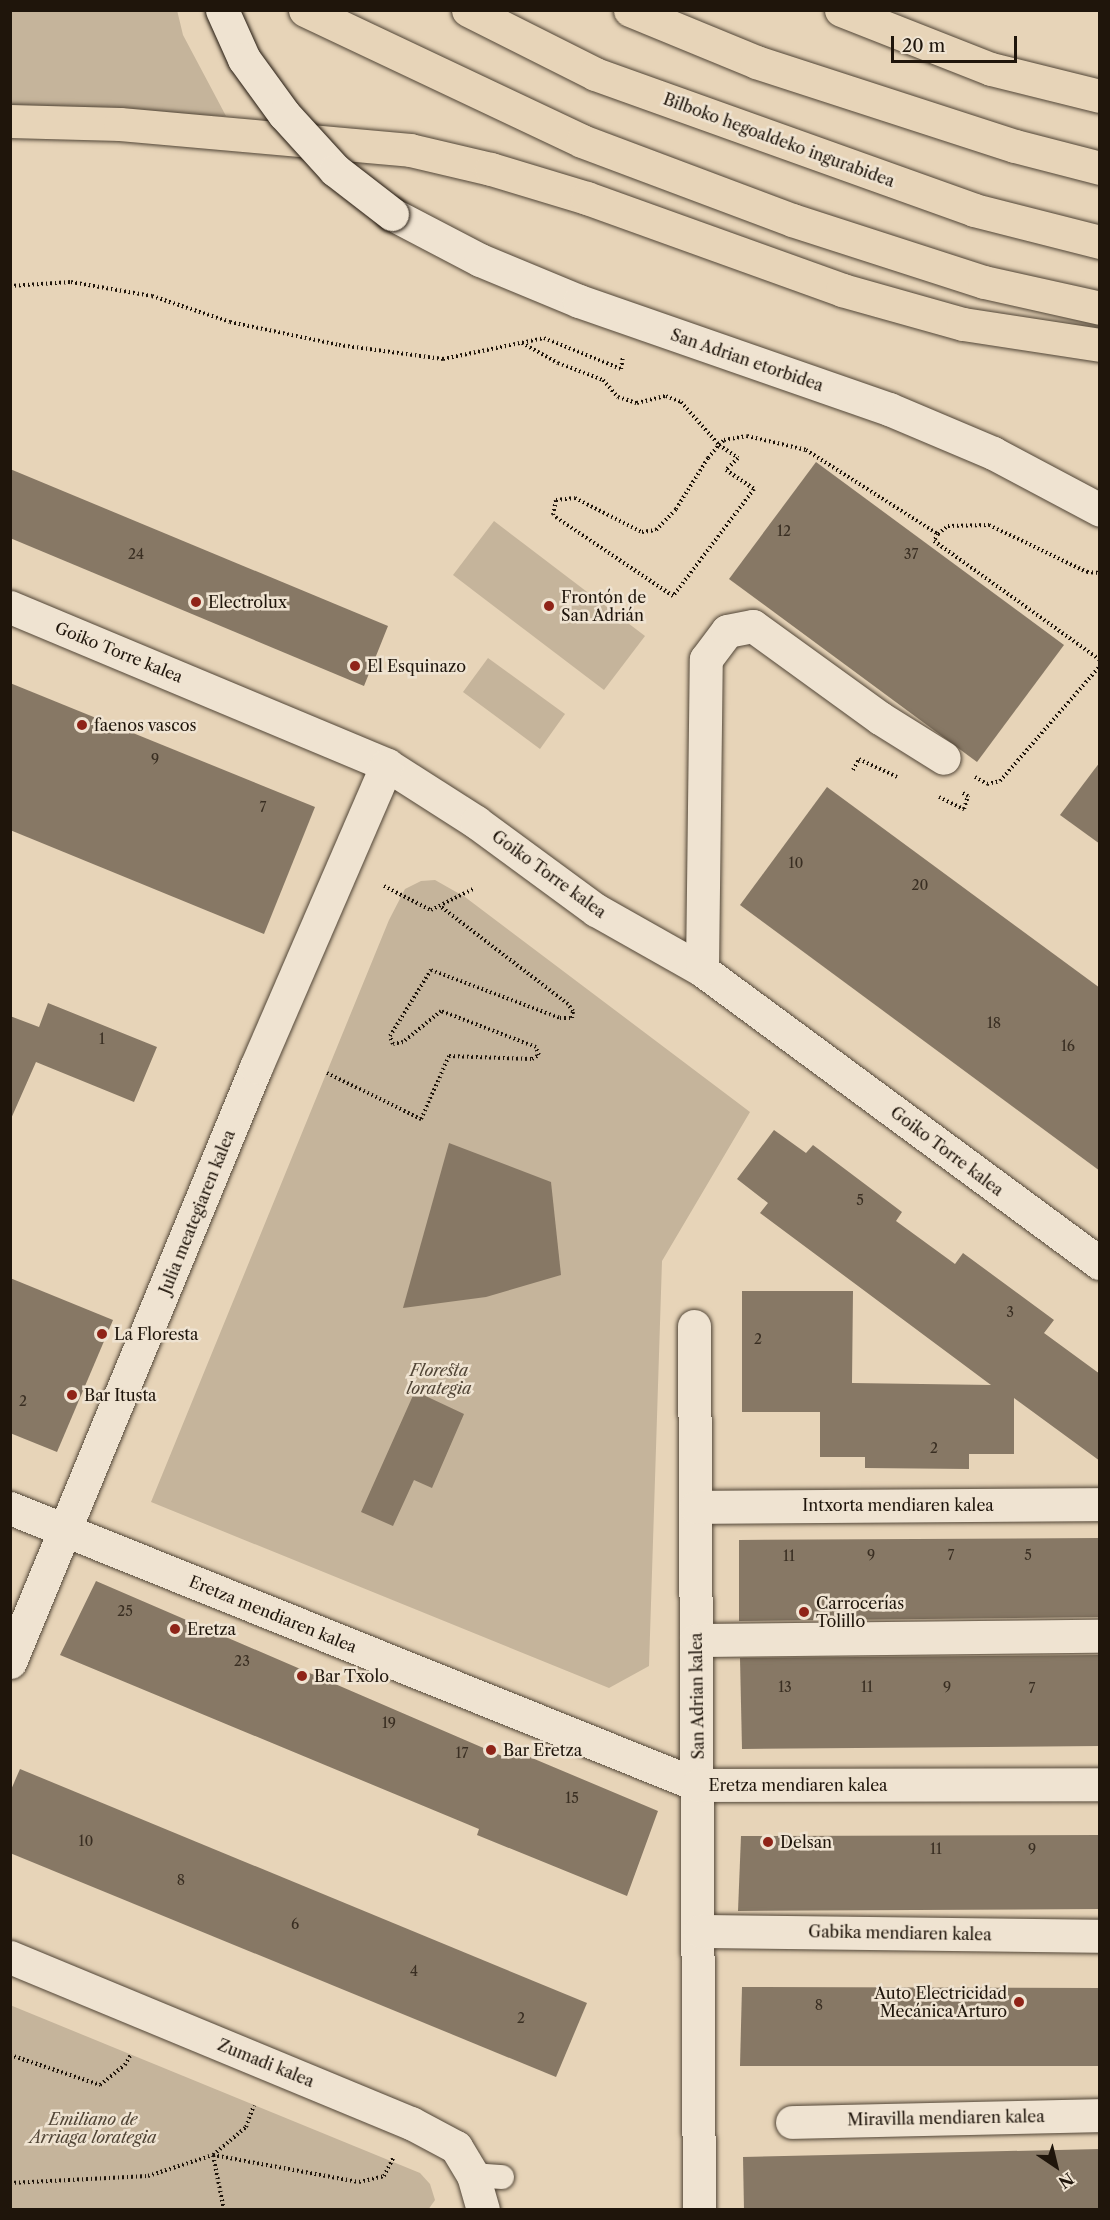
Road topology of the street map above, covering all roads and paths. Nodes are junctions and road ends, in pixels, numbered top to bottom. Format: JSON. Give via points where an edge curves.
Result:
{"nodes":[{"id":1,"x":222,"y":10,"type":"edge"},
{"id":2,"x":305,"y":10,"type":"edge"},
{"id":3,"x":468,"y":10,"type":"edge"},
{"id":4,"x":630,"y":10,"type":"edge"},
{"id":5,"x":841,"y":10,"type":"edge"},
{"id":6,"x":991,"y":69,"type":"junction"},
{"id":7,"x":1100,"y":81,"type":"edge"},
{"id":8,"x":1100,"y":96,"type":"edge"},
{"id":9,"x":10,"y":121,"type":"edge"},
{"id":10,"x":1100,"y":168,"type":"edge"},
{"id":11,"x":1100,"y":242,"type":"edge"},
{"id":12,"x":10,"y":286,"type":"edge"},
{"id":13,"x":1100,"y":308,"type":"edge"},
{"id":14,"x":522,"y":343,"type":"junction"},
{"id":15,"x":1100,"y":345,"type":"edge"},
{"id":16,"x":623,"y":357,"type":"dead end"},
{"id":17,"x":719,"y":445,"type":"junction"},
{"id":18,"x":1100,"y":510,"type":"edge"},
{"id":19,"x":938,"y":534,"type":"junction"},
{"id":20,"x":1100,"y":573,"type":"edge"},
{"id":21,"x":10,"y":607,"type":"edge"},
{"id":22,"x":1100,"y":660,"type":"edge"},
{"id":23,"x":1100,"y":666,"type":"edge"},
{"id":24,"x":944,"y":758,"type":"dead end"},
{"id":25,"x":387,"y":765,"type":"junction"},
{"id":26,"x":1000,"y":781,"type":"dead end"},
{"id":27,"x":384,"y":886,"type":"dead end"},
{"id":28,"x":473,"y":889,"type":"dead end"},
{"id":29,"x":440,"y":906,"type":"junction"},
{"id":30,"x":702,"y":970,"type":"junction"},
{"id":31,"x":327,"y":1073,"type":"dead end"},
{"id":32,"x":1100,"y":1263,"type":"edge"},
{"id":33,"x":693,"y":1326,"type":"dead end"},
{"id":34,"x":1100,"y":1504,"type":"edge"},
{"id":35,"x":696,"y":1507,"type":"junction"},
{"id":36,"x":10,"y":1508,"type":"edge"},
{"id":37,"x":65,"y":1531,"type":"junction"},
{"id":38,"x":1100,"y":1636,"type":"edge"},
{"id":39,"x":696,"y":1640,"type":"junction"},
{"id":40,"x":10,"y":1662,"type":"edge"},
{"id":41,"x":1100,"y":1784,"type":"edge"},
{"id":42,"x":698,"y":1785,"type":"junction"},
{"id":43,"x":700,"y":1931,"type":"junction"},
{"id":44,"x":1100,"y":1936,"type":"edge"},
{"id":45,"x":10,"y":1957,"type":"edge"},
{"id":46,"x":131,"y":2054,"type":"dead end"},
{"id":47,"x":10,"y":2055,"type":"edge"},
{"id":48,"x":254,"y":2105,"type":"dead end"},
{"id":49,"x":1100,"y":2115,"type":"edge"},
{"id":50,"x":792,"y":2122,"type":"dead end"},
{"id":51,"x":411,"y":2123,"type":"junction"},
{"id":52,"x":213,"y":2155,"type":"junction"},
{"id":53,"x":10,"y":2183,"type":"edge"},
{"id":54,"x":224,"y":2210,"type":"edge"},
{"id":55,"x":483,"y":2210,"type":"edge"},
{"id":56,"x":699,"y":2210,"type":"edge"}],
"edges":[{"from":1,"to":18,"type":"street","name":"San Adrian etorbidea","bridge":true,"via":[[244,59],[284,114],[335,170],[392,214],[480,260],[579,301],[889,409],[993,453]]},
{"from":2,"to":13,"type":"highway","via":[[582,141],[792,220],[984,282]]},
{"from":3,"to":11,"type":"highway","name":"Bilboko hegoaldeko ingurabidea","via":[[595,74],[974,210]]},
{"from":4,"to":10,"type":"highway","via":[[756,62],[1015,146]]},
{"from":5,"to":6,"type":"highway"},
{"from":6,"to":7,"type":"highway","via":[[1010,65]]},
{"from":6,"to":8,"type":"highway"},
{"from":9,"to":15,"type":"highway","via":[[120,124],[325,139],[410,150],[587,198],[842,290],[930,315],[963,324]]},
{"from":12,"to":14,"type":"path","via":[[71,282],[152,296],[230,322],[306,338],[443,359]]},
{"from":14,"to":16,"type":"path","via":[[544,338],[621,369]]},
{"from":14,"to":17,"type":"path","via":[[558,363],[603,380],[618,397],[637,403],[666,396],[681,402]]},
{"from":17,"to":17,"type":"path","via":[[738,458],[726,470],[754,489],[673,596],[553,515],[556,500],[575,498],[642,532],[656,530],[676,509]]},
{"from":17,"to":19,"type":"path","via":[[724,440],[747,436],[806,450]]},
{"from":19,"to":20,"type":"path","via":[[948,526],[989,525],[1087,572]]},
{"from":19,"to":22,"type":"path","via":[[934,541]]},
{"from":21,"to":25,"type":"street","name":"Goiko Torre kalea"},
{"from":23,"to":26,"type":"path"},
{"from":24,"to":30,"type":"street","via":[[880,718],[753,626],[728,631],[706,659]]},
{"from":25,"to":30,"type":"street","name":"Goiko Torre kalea","via":[[476,822],[596,910]]},
{"from":25,"to":37,"type":"street","name":"Julia meategiaren kalea","via":[[256,1067]]},
{"from":27,"to":29,"type":"path","via":[[431,910]]},
{"from":28,"to":29,"type":"path"},
{"from":29,"to":31,"type":"path","via":[[568,1004],[572,1018],[560,1018],[432,970],[390,1036],[393,1044],[403,1042],[441,1011],[536,1047],[539,1055],[532,1059],[449,1056],[421,1119]]},
{"from":30,"to":32,"type":"street","name":"Goiko Torre kalea"},
{"from":33,"to":35,"type":"street","name":"San Adrian kalea"},
{"from":34,"to":35,"type":"street","name":"Intxorta mendiaren kalea"},
{"from":35,"to":39,"type":"street","name":"San Adrian kalea"},
{"from":36,"to":37,"type":"street","name":"Eretza mendiaren kalea"},
{"from":37,"to":40,"type":"street","name":"Julia meategiaren kalea"},
{"from":37,"to":42,"type":"street","name":"Eretza mendiaren kalea"},
{"from":38,"to":39,"type":"street"},
{"from":39,"to":42,"type":"street","name":"San Adrian kalea"},
{"from":41,"to":42,"type":"street","name":"Eretza mendiaren kalea"},
{"from":42,"to":43,"type":"street","name":"San Adrian kalea"},
{"from":43,"to":44,"type":"street","name":"Gabika mendiaren kalea"},
{"from":43,"to":56,"type":"street","name":"San Adrian kalea"},
{"from":45,"to":51,"type":"street","name":"Zumadi kalea"},
{"from":46,"to":47,"type":"path","via":[[126,2065],[100,2085]]},
{"from":48,"to":52,"type":"path","via":[[246,2127]]},
{"from":49,"to":50,"type":"street","name":"Miravilla mendiaren kalea"},
{"from":51,"to":52,"type":"path","via":[[384,2176],[359,2182]]},
{"from":51,"to":55,"type":"street","name":"Zumadi kalea","via":[[456,2147],[488,2176]]},
{"from":52,"to":53,"type":"path","via":[[148,2176]]},
{"from":52,"to":54,"type":"path"}]}
